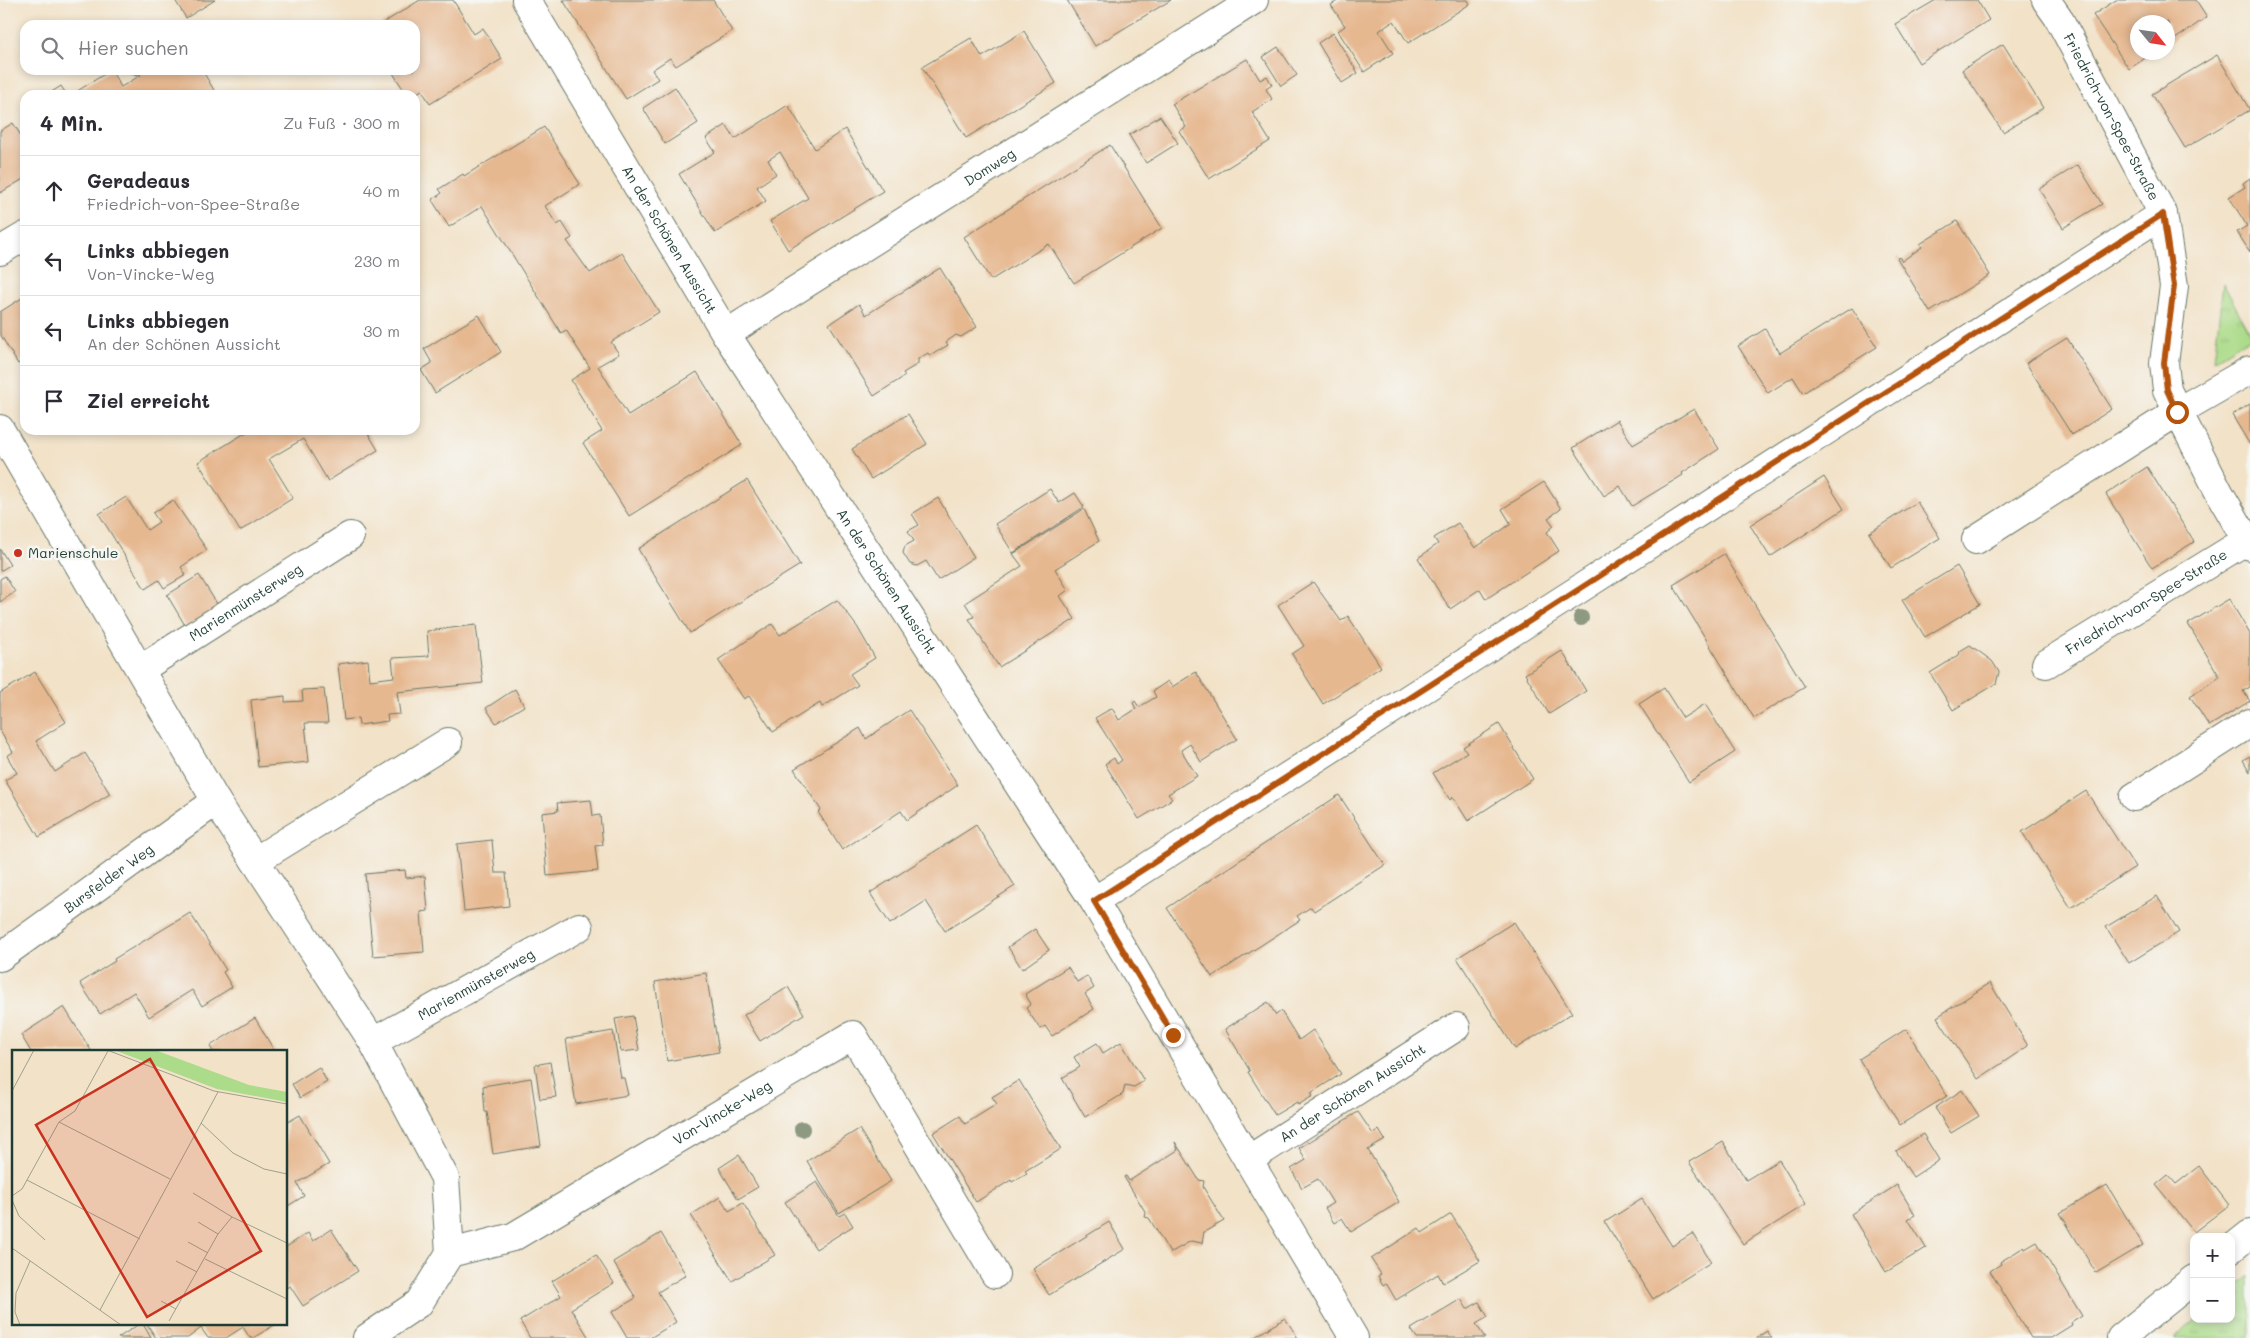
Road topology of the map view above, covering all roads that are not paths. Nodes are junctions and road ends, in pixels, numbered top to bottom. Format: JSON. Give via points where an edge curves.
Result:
{"nodes":[{"id":1,"x":526,"y":0,"type":"edge"},
{"id":2,"x":1254,"y":0,"type":"edge"},
{"id":3,"x":2046,"y":0,"type":"edge"},
{"id":4,"x":2163,"y":214,"type":"junction"},
{"id":5,"x":20,"y":239,"type":"edge"},
{"id":6,"x":0,"y":251,"type":"edge"},
{"id":7,"x":726,"y":334,"type":"junction"},
{"id":8,"x":2250,"y":370,"type":"edge"},
{"id":9,"x":2177,"y":412,"type":"junction"},
{"id":10,"x":0,"y":429,"type":"edge"},
{"id":11,"x":350,"y":536,"type":"dead end"},
{"id":12,"x":1976,"y":540,"type":"dead end"},
{"id":13,"x":2248,"y":543,"type":"edge"},
{"id":14,"x":2046,"y":664,"type":"dead end"},
{"id":15,"x":140,"y":669,"type":"junction"},
{"id":16,"x":2250,"y":723,"type":"edge"},
{"id":17,"x":448,"y":742,"type":"dead end"},
{"id":18,"x":2134,"y":796,"type":"dead end"},
{"id":19,"x":216,"y":801,"type":"junction"},
{"id":20,"x":255,"y":861,"type":"junction"},
{"id":21,"x":1094,"y":901,"type":"junction"},
{"id":22,"x":579,"y":926,"type":"dead end"},
{"id":23,"x":0,"y":957,"type":"edge"},
{"id":24,"x":1456,"y":1027,"type":"dead end"},
{"id":25,"x":373,"y":1042,"type":"junction"},
{"id":26,"x":1248,"y":1160,"type":"junction"},
{"id":27,"x":2250,"y":1234,"type":"edge"},
{"id":28,"x":2235,"y":1246,"type":"edge"},
{"id":29,"x":450,"y":1253,"type":"junction"},
{"id":30,"x":995,"y":1274,"type":"dead end"},
{"id":31,"x":2190,"y":1282,"type":"edge"},
{"id":32,"x":367,"y":1338,"type":"edge"},
{"id":33,"x":1354,"y":1338,"type":"edge"},
{"id":34,"x":2121,"y":1338,"type":"edge"}],
"edges":[{"from":1,"to":7,"type":"street","name":"An der Schönen Aussicht"},
{"from":2,"to":7,"type":"street","name":"Domweg"},
{"from":3,"to":4,"type":"street","name":"Friedrich-von-Spee-Straße"},
{"from":4,"to":9,"type":"street","name":"Friedrich-von-Spee-Straße","via":[[2174,286],[2164,363],[2167,390]]},
{"from":4,"to":21,"type":"street"},
{"from":5,"to":6,"type":"street"},
{"from":7,"to":21,"type":"street","name":"An der Schönen Aussicht"},
{"from":8,"to":9,"type":"street"},
{"from":9,"to":12,"type":"street"},
{"from":9,"to":13,"type":"street","name":"Friedrich-von-Spee-Straße"},
{"from":10,"to":15,"type":"street"},
{"from":11,"to":15,"type":"street","name":"Marienmünsterweg"},
{"from":13,"to":14,"type":"street","name":"Friedrich-von-Spee-Straße"},
{"from":15,"to":19,"type":"street"},
{"from":16,"to":18,"type":"street"},
{"from":17,"to":20,"type":"street"},
{"from":19,"to":20,"type":"street"},
{"from":19,"to":23,"type":"street","name":"Bursfelder Weg"},
{"from":20,"to":25,"type":"street"},
{"from":21,"to":26,"type":"street","name":"An der Schönen Aussicht"},
{"from":22,"to":25,"type":"street","name":"Marienmünsterweg"},
{"from":24,"to":26,"type":"street","name":"An der Schönen Aussicht"},
{"from":25,"to":29,"type":"street","via":[[445,1178]]},
{"from":26,"to":33,"type":"street","name":"An der Schönen Aussicht"},
{"from":27,"to":28,"type":"street"},
{"from":29,"to":30,"type":"street","name":"Von-Vincke-Weg","via":[[513,1237],[853,1034]]},
{"from":29,"to":32,"type":"street","via":[[419,1303]]},
{"from":31,"to":34,"type":"street"}]}
